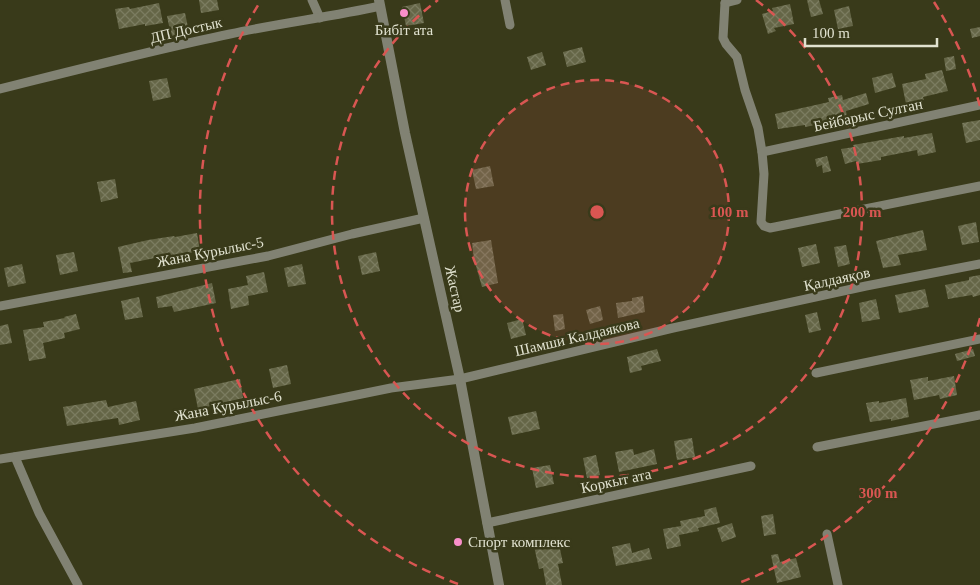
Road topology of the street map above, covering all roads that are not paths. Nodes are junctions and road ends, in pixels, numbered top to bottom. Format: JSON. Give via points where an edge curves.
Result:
{"nodes":[{"id":1,"x":312,"y":0,"type":"edge"},
{"id":2,"x":505,"y":0,"type":"edge"},
{"id":3,"x":737,"y":0,"type":"edge"},
{"id":4,"x":724,"y":2,"type":"edge"},
{"id":5,"x":380,"y":3,"type":"edge"},
{"id":6,"x":320,"y":18,"type":"junction"},
{"id":7,"x":510,"y":25,"type":"dead end"},
{"id":8,"x":0,"y":89,"type":"edge"},
{"id":9,"x":980,"y":105,"type":"edge"},
{"id":10,"x":762,"y":152,"type":"junction"},
{"id":11,"x":980,"y":186,"type":"edge"},
{"id":12,"x":424,"y":218,"type":"junction"},
{"id":13,"x":980,"y":264,"type":"edge"},
{"id":14,"x":0,"y":306,"type":"edge"},
{"id":15,"x":701,"y":322,"type":"joint"},
{"id":16,"x":980,"y":339,"type":"edge"},
{"id":17,"x":816,"y":373,"type":"dead end"},
{"id":18,"x":460,"y":379,"type":"junction"},
{"id":19,"x":980,"y":415,"type":"edge"},
{"id":20,"x":817,"y":447,"type":"dead end"},
{"id":21,"x":15,"y":457,"type":"junction"},
{"id":22,"x":0,"y":459,"type":"edge"},
{"id":23,"x":751,"y":466,"type":"dead end"},
{"id":24,"x":487,"y":523,"type":"junction"},
{"id":25,"x":827,"y":534,"type":"dead end"},
{"id":26,"x":78,"y":585,"type":"edge"},
{"id":27,"x":499,"y":585,"type":"edge"},
{"id":28,"x":838,"y":585,"type":"edge"}],
"edges":[{"from":1,"to":6,"type":"street"},
{"from":2,"to":7,"type":"street"},
{"from":3,"to":4,"type":"street"},
{"from":4,"to":10,"type":"street","via":[[724,38],[737,57]]},
{"from":5,"to":6,"type":"street","name":"ДП Достык","via":[[367,10]]},
{"from":5,"to":12,"type":"street","name":"Жастар"},
{"from":6,"to":8,"type":"street","name":"ДП Достык","via":[[232,33]]},
{"from":9,"to":10,"type":"street","name":"Бейбарыс Султан"},
{"from":10,"to":11,"type":"street","via":[[761,222],[770,228]]},
{"from":12,"to":14,"type":"street","name":"Жана Курылыс-5","via":[[268,256]]},
{"from":12,"to":18,"type":"street","name":"Жастар"},
{"from":13,"to":15,"type":"street","name":"Қалдаяқов"},
{"from":15,"to":18,"type":"street","name":"Шамши Калдаякова"},
{"from":16,"to":17,"type":"street"},
{"from":18,"to":21,"type":"street","name":"Жана Курылыс-6","via":[[391,388],[195,428]]},
{"from":18,"to":24,"type":"street","name":"Жастар"},
{"from":19,"to":20,"type":"street"},
{"from":21,"to":22,"type":"street","name":"Жана Курылыс-6"},
{"from":21,"to":26,"type":"street","via":[[39,513]]},
{"from":23,"to":24,"type":"street","name":"Коркыт ата"},
{"from":24,"to":27,"type":"street","name":"Жастар"},
{"from":25,"to":28,"type":"street"}]}
